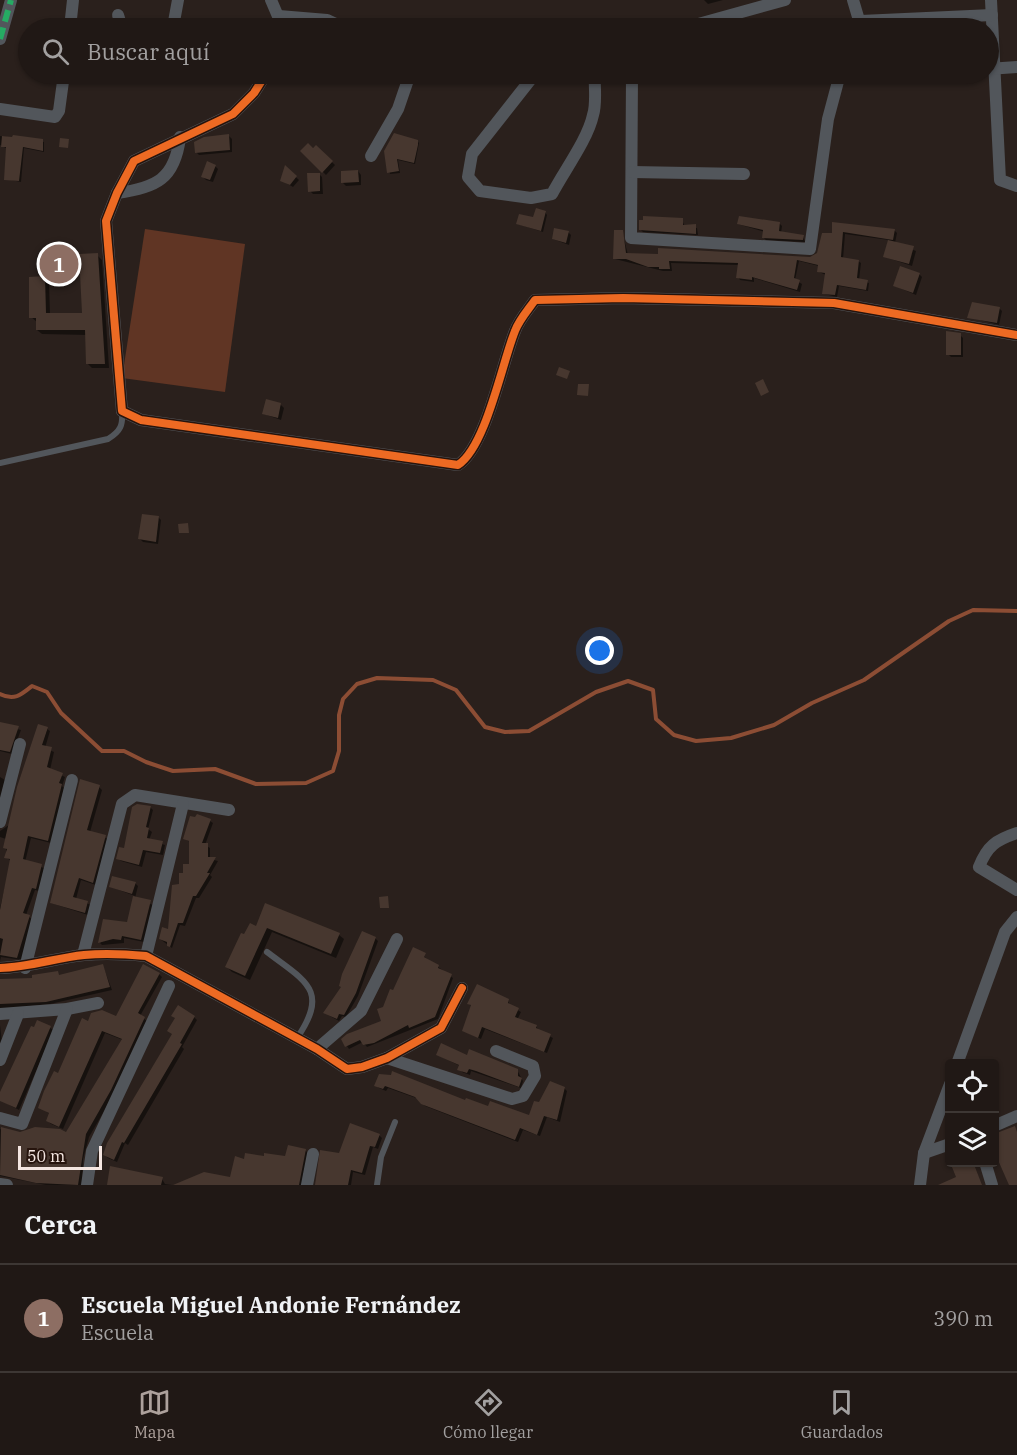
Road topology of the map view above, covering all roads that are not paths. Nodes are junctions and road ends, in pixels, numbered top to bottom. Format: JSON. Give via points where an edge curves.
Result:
{"nodes":[{"id":1,"x":11,"y":0,"type":"edge"},
{"id":2,"x":73,"y":0,"type":"edge"},
{"id":3,"x":178,"y":0,"type":"edge"},
{"id":4,"x":271,"y":0,"type":"edge"},
{"id":5,"x":785,"y":0,"type":"edge"},
{"id":6,"x":853,"y":0,"type":"edge"},
{"id":7,"x":991,"y":0,"type":"edge"},
{"id":8,"x":118,"y":15,"type":"dead end"},
{"id":9,"x":992,"y":15,"type":"joint"},
{"id":10,"x":279,"y":16,"type":"joint"},
{"id":11,"x":71,"y":18,"type":"edge"},
{"id":12,"x":119,"y":18,"type":"edge"},
{"id":13,"x":175,"y":18,"type":"edge"},
{"id":14,"x":303,"y":18,"type":"edge"},
{"id":15,"x":720,"y":18,"type":"edge"},
{"id":16,"x":859,"y":18,"type":"edge"},
{"id":17,"x":953,"y":18,"type":"edge"},
{"id":18,"x":0,"y":39,"type":"edge"},
{"id":19,"x":1017,"y":67,"type":"edge"},
{"id":20,"x":999,"y":68,"type":"edge"},
{"id":21,"x":63,"y":84,"type":"edge"},
{"id":22,"x":260,"y":84,"type":"edge"},
{"id":23,"x":407,"y":84,"type":"edge"},
{"id":24,"x":527,"y":84,"type":"edge"},
{"id":25,"x":595,"y":84,"type":"edge"},
{"id":26,"x":632,"y":84,"type":"edge"},
{"id":27,"x":837,"y":84,"type":"edge"},
{"id":28,"x":993,"y":84,"type":"edge"},
{"id":29,"x":0,"y":109,"type":"edge"},
{"id":30,"x":180,"y":137,"type":"junction"},
{"id":31,"x":371,"y":156,"type":"dead end"},
{"id":32,"x":632,"y":172,"type":"junction"},
{"id":33,"x":744,"y":174,"type":"dead end"},
{"id":34,"x":1017,"y":186,"type":"edge"},
{"id":35,"x":117,"y":193,"type":"junction"},
{"id":36,"x":1017,"y":335,"type":"edge"},
{"id":37,"x":122,"y":411,"type":"junction"},
{"id":38,"x":0,"y":463,"type":"edge"},
{"id":39,"x":20,"y":744,"type":"dead end"},
{"id":40,"x":72,"y":780,"type":"dead end"},
{"id":41,"x":183,"y":804,"type":"junction"},
{"id":42,"x":229,"y":810,"type":"dead end"},
{"id":43,"x":0,"y":822,"type":"edge"},
{"id":44,"x":1017,"y":833,"type":"edge"},
{"id":45,"x":1017,"y":890,"type":"edge"},
{"id":46,"x":1017,"y":917,"type":"edge"},
{"id":47,"x":397,"y":939,"type":"dead end"},
{"id":48,"x":267,"y":952,"type":"dead end"},
{"id":49,"x":83,"y":955,"type":"junction"},
{"id":50,"x":146,"y":956,"type":"junction"},
{"id":51,"x":0,"y":968,"type":"edge"},
{"id":52,"x":25,"y":968,"type":"junction"},
{"id":53,"x":169,"y":986,"type":"dead end"},
{"id":54,"x":462,"y":988,"type":"dead end"},
{"id":55,"x":98,"y":1003,"type":"dead end"},
{"id":56,"x":67,"y":1009,"type":"junction"},
{"id":57,"x":0,"y":1014,"type":"edge"},
{"id":58,"x":18,"y":1014,"type":"junction"},
{"id":59,"x":296,"y":1038,"type":"junction"},
{"id":60,"x":317,"y":1049,"type":"junction"},
{"id":61,"x":496,"y":1051,"type":"dead end"},
{"id":62,"x":387,"y":1058,"type":"junction"},
{"id":63,"x":959,"y":1059,"type":"edge"},
{"id":64,"x":0,"y":1060,"type":"edge"},
{"id":65,"x":945,"y":1097,"type":"edge"},
{"id":66,"x":0,"y":1118,"type":"edge"},
{"id":67,"x":1017,"y":1118,"type":"edge"},
{"id":68,"x":396,"y":1122,"type":"dead end"},
{"id":69,"x":999,"y":1124,"type":"edge"},
{"id":70,"x":945,"y":1146,"type":"edge"},
{"id":71,"x":924,"y":1153,"type":"junction"},
{"id":72,"x":313,"y":1154,"type":"dead end"},
{"id":73,"x":987,"y":1167,"type":"edge"},
{"id":74,"x":0,"y":1184,"type":"edge"},
{"id":75,"x":7,"y":1185,"type":"edge"},
{"id":76,"x":87,"y":1185,"type":"edge"},
{"id":77,"x":307,"y":1185,"type":"edge"},
{"id":78,"x":377,"y":1185,"type":"edge"},
{"id":79,"x":920,"y":1185,"type":"edge"},
{"id":80,"x":992,"y":1185,"type":"edge"}],
"edges":[{"from":1,"to":18,"type":"street"},
{"from":2,"to":11,"type":"street"},
{"from":3,"to":13,"type":"street"},
{"from":4,"to":10,"type":"street"},
{"from":5,"to":15,"type":"street"},
{"from":6,"to":16,"type":"street"},
{"from":7,"to":9,"type":"street"},
{"from":8,"to":12,"type":"street"},
{"from":9,"to":17,"type":"street"},
{"from":10,"to":14,"type":"street"},
{"from":19,"to":20,"type":"street"},
{"from":21,"to":29,"type":"street","via":[[55,117]]},
{"from":22,"to":30,"type":"street","via":[[233,114]]},
{"from":23,"to":31,"type":"street","via":[[398,109]]},
{"from":24,"to":25,"type":"street","via":[[472,154],[468,177],[480,191],[531,198],[552,194],[586,136],[594,114]]},
{"from":26,"to":32,"type":"street"},
{"from":27,"to":32,"type":"street","via":[[828,119],[810,249],[631,238]]},
{"from":28,"to":34,"type":"street","via":[[1000,180]]},
{"from":30,"to":35,"type":"street","via":[[134,161]]},
{"from":30,"to":35,"type":"street","via":[[177,159],[153,187]]},
{"from":32,"to":33,"type":"street"},
{"from":35,"to":37,"type":"street","via":[[106,221]]},
{"from":36,"to":37,"type":"street","via":[[834,303],[535,300],[515,329],[469,458],[458,465],[141,420]]},
{"from":37,"to":38,"type":"lane","via":[[123,424],[117,434],[108,438]]},
{"from":39,"to":43,"type":"street"},
{"from":40,"to":52,"type":"street"},
{"from":41,"to":42,"type":"street"},
{"from":41,"to":49,"type":"street","via":[[135,795],[122,804]]},
{"from":41,"to":50,"type":"street"},
{"from":44,"to":45,"type":"street","via":[[999,839],[986,850],[979,867]]},
{"from":46,"to":63,"type":"street","via":[[1005,932]]},
{"from":47,"to":60,"type":"street","via":[[361,1011]]},
{"from":48,"to":59,"type":"lane","via":[[307,984],[314,995],[313,1008]]},
{"from":49,"to":50,"type":"street"},
{"from":49,"to":52,"type":"street"},
{"from":50,"to":59,"type":"street"},
{"from":51,"to":52,"type":"street"},
{"from":53,"to":76,"type":"street","via":[[92,1151]]},
{"from":54,"to":62,"type":"street","via":[[441,1028]]},
{"from":55,"to":56,"type":"street"},
{"from":56,"to":58,"type":"street"},
{"from":56,"to":66,"type":"street","via":[[22,1124]]},
{"from":57,"to":58,"type":"street"},
{"from":58,"to":64,"type":"street"},
{"from":59,"to":60,"type":"street"},
{"from":60,"to":62,"type":"street","via":[[346,1069]]},
{"from":61,"to":62,"type":"street","via":[[533,1066],[535,1076],[523,1096],[512,1099]]},
{"from":65,"to":71,"type":"street"},
{"from":67,"to":69,"type":"street"},
{"from":68,"to":78,"type":"lane","via":[[381,1157]]},
{"from":70,"to":71,"type":"street"},
{"from":71,"to":79,"type":"street"},
{"from":72,"to":77,"type":"street"},
{"from":73,"to":80,"type":"street"},
{"from":74,"to":75,"type":"street"}]}
